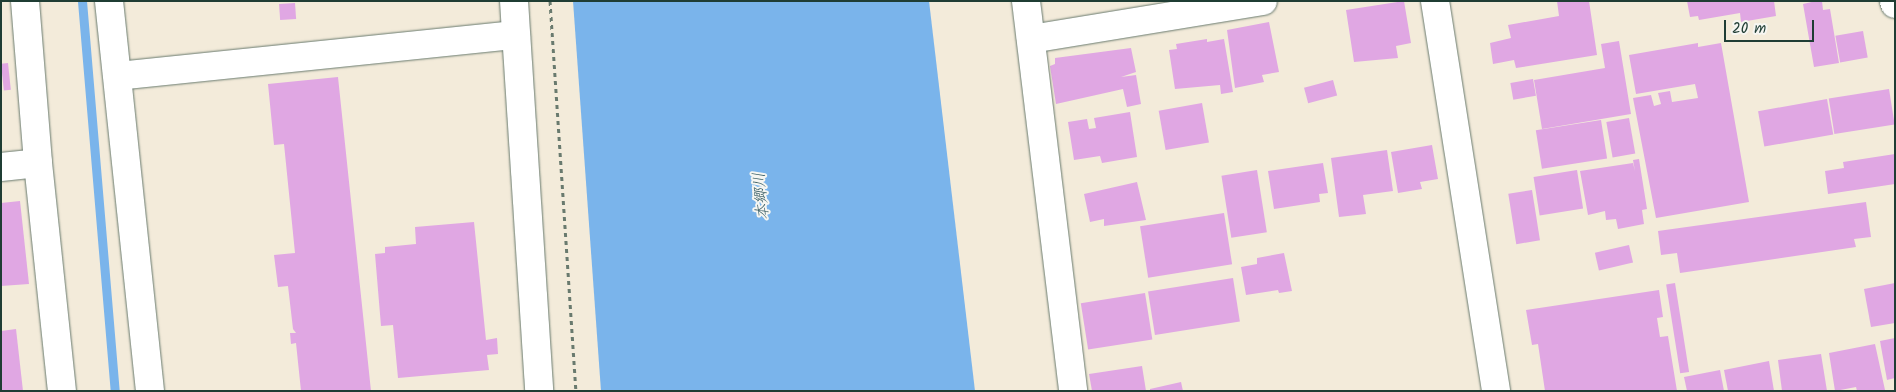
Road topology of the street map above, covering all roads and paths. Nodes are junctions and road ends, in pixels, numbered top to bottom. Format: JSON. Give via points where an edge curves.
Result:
{"nodes":[{"id":1,"x":25,"y":1,"type":"edge"},
{"id":2,"x":109,"y":1,"type":"edge"},
{"id":3,"x":514,"y":1,"type":"edge"},
{"id":4,"x":550,"y":1,"type":"edge"},
{"id":5,"x":1026,"y":1,"type":"edge"},
{"id":6,"x":1263,"y":1,"type":"edge"},
{"id":7,"x":1435,"y":1,"type":"edge"},
{"id":8,"x":516,"y":35,"type":"junction"},
{"id":9,"x":1031,"y":39,"type":"junction"},
{"id":10,"x":118,"y":76,"type":"junction"},
{"id":11,"x":38,"y":162,"type":"junction"},
{"id":12,"x":1,"y":167,"type":"edge"},
{"id":13,"x":62,"y":391,"type":"edge"},
{"id":14,"x":150,"y":391,"type":"edge"},
{"id":15,"x":538,"y":391,"type":"edge"},
{"id":16,"x":576,"y":391,"type":"edge"},
{"id":17,"x":1074,"y":391,"type":"edge"},
{"id":18,"x":1496,"y":391,"type":"edge"}],
"edges":[{"from":1,"to":11,"type":"street"},
{"from":2,"to":10,"type":"street"},
{"from":3,"to":8,"type":"street"},
{"from":4,"to":16,"type":"path"},
{"from":5,"to":9,"type":"street"},
{"from":6,"to":9,"type":"street"},
{"from":7,"to":18,"type":"street"},
{"from":8,"to":10,"type":"street"},
{"from":8,"to":15,"type":"street"},
{"from":9,"to":17,"type":"street"},
{"from":10,"to":14,"type":"street"},
{"from":11,"to":12,"type":"street"},
{"from":11,"to":13,"type":"street"}]}
